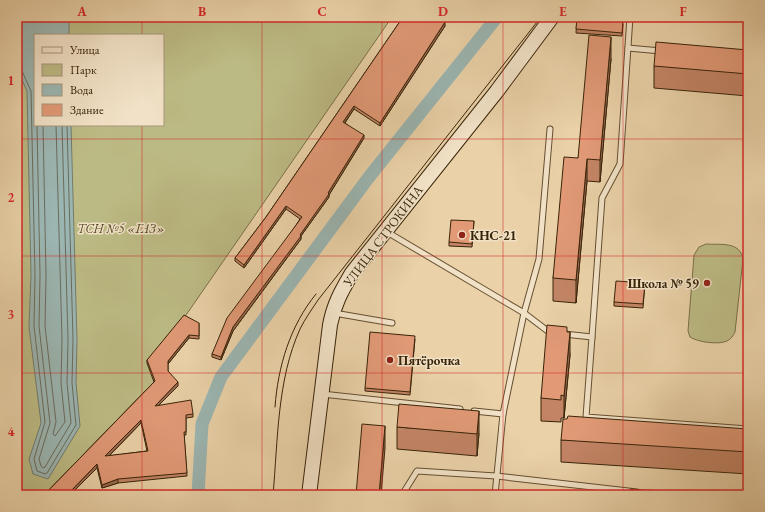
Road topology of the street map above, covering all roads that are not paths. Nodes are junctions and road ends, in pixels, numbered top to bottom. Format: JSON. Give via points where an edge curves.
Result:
{"nodes":[{"id":1,"x":552,"y":17,"type":"edge"},
{"id":2,"x":630,"y":17,"type":"edge"},
{"id":3,"x":628,"y":48,"type":"junction"},
{"id":4,"x":665,"y":52,"type":"edge"},
{"id":5,"x":550,"y":129,"type":"dead end"},
{"id":6,"x":385,"y":231,"type":"junction"},
{"id":7,"x":333,"y":313,"type":"junction"},
{"id":8,"x":524,"y":313,"type":"junction"},
{"id":9,"x":392,"y":323,"type":"dead end"},
{"id":10,"x":592,"y":337,"type":"junction"},
{"id":11,"x":321,"y":394,"type":"junction"},
{"id":12,"x":503,"y":414,"type":"junction"},
{"id":13,"x":748,"y":429,"type":"edge"},
{"id":14,"x":496,"y":476,"type":"junction"},
{"id":15,"x":619,"y":493,"type":"edge"},
{"id":16,"x":309,"y":495,"type":"edge"},
{"id":17,"x":402,"y":495,"type":"edge"},
{"id":18,"x":495,"y":495,"type":"edge"},
{"id":19,"x":674,"y":495,"type":"edge"}],
"edges":[{"from":1,"to":6,"type":"street","name":"УЛИЦА СТРОКИНА"},
{"from":2,"to":3,"type":"lane"},
{"from":3,"to":4,"type":"lane"},
{"from":3,"to":10,"type":"lane","via":[[620,164],[602,198]]},
{"from":5,"to":8,"type":"lane","via":[[539,259]]},
{"from":6,"to":7,"type":"street","name":"УЛИЦА СТРОКИНА","via":[[352,273],[338,296]]},
{"from":6,"to":8,"type":"lane"},
{"from":7,"to":9,"type":"lane"},
{"from":7,"to":11,"type":"street","name":"УЛИЦА СТРОКИНА"},
{"from":8,"to":10,"type":"lane","via":[[549,332]]},
{"from":8,"to":12,"type":"lane"},
{"from":10,"to":13,"type":"lane","via":[[586,417]]},
{"from":11,"to":12,"type":"lane"},
{"from":11,"to":16,"type":"street","name":"УЛИЦА СТРОКИНА"},
{"from":12,"to":14,"type":"lane"},
{"from":14,"to":15,"type":"lane"},
{"from":14,"to":17,"type":"lane","via":[[417,471]]},
{"from":14,"to":18,"type":"lane"},
{"from":15,"to":19,"type":"lane"}]}
